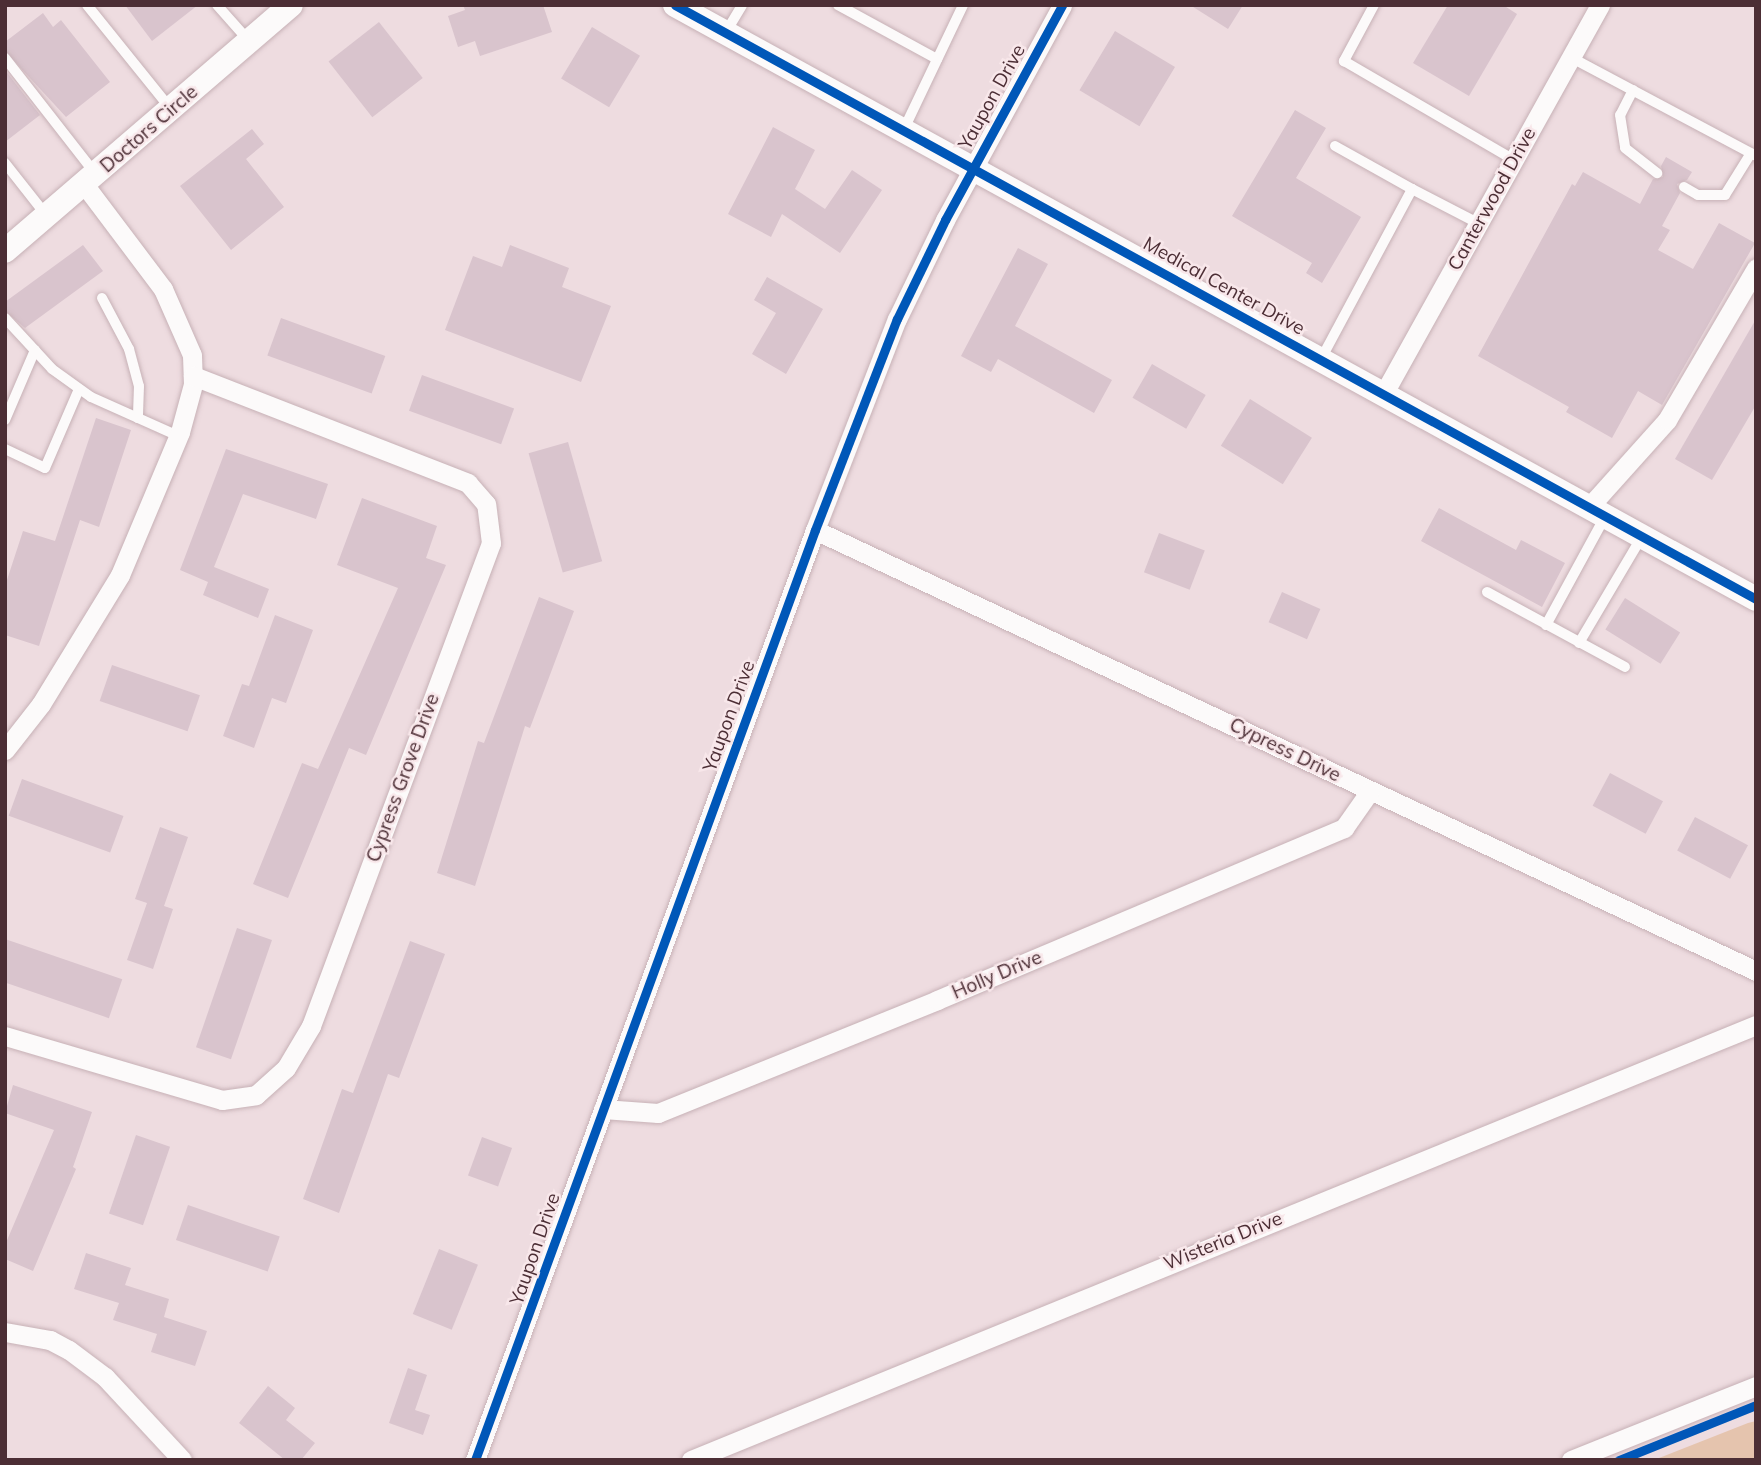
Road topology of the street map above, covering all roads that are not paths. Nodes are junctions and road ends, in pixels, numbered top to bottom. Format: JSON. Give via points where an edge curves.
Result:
{"nodes":[{"id":1,"x":87,"y":5,"type":"edge"},
{"id":2,"x":218,"y":5,"type":"edge"},
{"id":3,"x":291,"y":5,"type":"edge"},
{"id":4,"x":675,"y":5,"type":"edge"},
{"id":5,"x":742,"y":5,"type":"edge"},
{"id":6,"x":838,"y":5,"type":"edge"},
{"id":7,"x":963,"y":5,"type":"edge"},
{"id":8,"x":1062,"y":5,"type":"edge"},
{"id":9,"x":1374,"y":5,"type":"edge"},
{"id":10,"x":1600,"y":5,"type":"edge"},
{"id":11,"x":725,"y":33,"type":"junction"},
{"id":12,"x":250,"y":41,"type":"junction"},
{"id":13,"x":5,"y":58,"type":"edge"},
{"id":14,"x":1572,"y":58,"type":"junction"},
{"id":15,"x":937,"y":59,"type":"junction"},
{"id":16,"x":1633,"y":90,"type":"junction"},
{"id":17,"x":172,"y":109,"type":"junction"},
{"id":18,"x":902,"y":131,"type":"junction"},
{"id":19,"x":1335,"y":146,"type":"dead end"},
{"id":20,"x":1753,"y":155,"type":"edge"},
{"id":21,"x":1514,"y":160,"type":"junction"},
{"id":22,"x":5,"y":163,"type":"edge"},
{"id":23,"x":972,"y":170,"type":"junction"},
{"id":24,"x":1657,"y":173,"type":"dead end"},
{"id":25,"x":90,"y":179,"type":"junction"},
{"id":26,"x":1684,"y":187,"type":"dead end"},
{"id":27,"x":1412,"y":189,"type":"junction"},
{"id":28,"x":47,"y":215,"type":"junction"},
{"id":29,"x":1478,"y":223,"type":"junction"},
{"id":30,"x":5,"y":251,"type":"edge"},
{"id":31,"x":1756,"y":268,"type":"edge"},
{"id":32,"x":102,"y":298,"type":"dead end"},
{"id":33,"x":5,"y":318,"type":"edge"},
{"id":34,"x":35,"y":350,"type":"junction"},
{"id":35,"x":1321,"y":359,"type":"junction"},
{"id":36,"x":193,"y":376,"type":"junction"},
{"id":37,"x":79,"y":388,"type":"junction"},
{"id":38,"x":1384,"y":393,"type":"junction"},
{"id":39,"x":138,"y":418,"type":"junction"},
{"id":40,"x":5,"y":420,"type":"edge"},
{"id":41,"x":178,"y":436,"type":"junction"},
{"id":42,"x":5,"y":449,"type":"edge"},
{"id":43,"x":1597,"y":512,"type":"junction"},
{"id":44,"x":815,"y":530,"type":"junction"},
{"id":45,"x":1642,"y":536,"type":"junction"},
{"id":46,"x":1487,"y":592,"type":"dead end"},
{"id":47,"x":1756,"y":598,"type":"edge"},
{"id":48,"x":1546,"y":625,"type":"junction"},
{"id":49,"x":1579,"y":643,"type":"junction"},
{"id":50,"x":1625,"y":667,"type":"dead end"},
{"id":51,"x":5,"y":750,"type":"edge"},
{"id":52,"x":1370,"y":791,"type":"junction"},
{"id":53,"x":1756,"y":971,"type":"edge"},
{"id":54,"x":1756,"y":1024,"type":"edge"},
{"id":55,"x":5,"y":1036,"type":"edge"},
{"id":56,"x":603,"y":1109,"type":"junction"},
{"id":57,"x":5,"y":1332,"type":"edge"},
{"id":58,"x":1756,"y":1386,"type":"edge"},
{"id":59,"x":182,"y":1460,"type":"edge"},
{"id":60,"x":475,"y":1460,"type":"edge"},
{"id":61,"x":691,"y":1460,"type":"edge"},
{"id":62,"x":1571,"y":1460,"type":"edge"}],
"edges":[{"from":1,"to":17,"type":"lane"},
{"from":2,"to":12,"type":"lane"},
{"from":3,"to":12,"type":"street","name":"Doctors Circle"},
{"from":4,"to":11,"type":"street","name":"Medical Center Drive"},
{"from":5,"to":11,"type":"lane"},
{"from":6,"to":15,"type":"lane"},
{"from":7,"to":15,"type":"lane"},
{"from":8,"to":23,"type":"street","name":"Yaupon Drive"},
{"from":9,"to":21,"type":"lane","via":[[1344,61]]},
{"from":10,"to":14,"type":"street","name":"Canterwood Drive"},
{"from":11,"to":18,"type":"street","name":"Medical Center Drive"},
{"from":12,"to":17,"type":"street","name":"Doctors Circle"},
{"from":13,"to":25,"type":"lane"},
{"from":14,"to":16,"type":"lane"},
{"from":14,"to":21,"type":"street","name":"Canterwood Drive"},
{"from":15,"to":18,"type":"lane"},
{"from":16,"to":20,"type":"lane"},
{"from":16,"to":24,"type":"lane","via":[[1620,115],[1625,148]]},
{"from":17,"to":25,"type":"street","name":"Doctors Circle"},
{"from":18,"to":23,"type":"street","name":"Medical Center Drive"},
{"from":19,"to":27,"type":"lane"},
{"from":20,"to":26,"type":"lane","via":[[1725,195],[1698,195]]},
{"from":21,"to":29,"type":"street","name":"Canterwood Drive"},
{"from":22,"to":28,"type":"lane"},
{"from":23,"to":35,"type":"street","name":"Medical Center Drive"},
{"from":23,"to":44,"type":"street","name":"Yaupon Drive","via":[[897,319]]},
{"from":25,"to":28,"type":"street","name":"Doctors Circle"},
{"from":25,"to":36,"type":"street","via":[[184,327]]},
{"from":27,"to":29,"type":"lane"},
{"from":27,"to":35,"type":"lane"},
{"from":28,"to":30,"type":"street","name":"Doctors Circle"},
{"from":29,"to":38,"type":"street","name":"Canterwood Drive"},
{"from":31,"to":43,"type":"street","via":[[1667,420]]},
{"from":32,"to":39,"type":"lane","via":[[129,349],[139,386]]},
{"from":33,"to":34,"type":"lane"},
{"from":34,"to":37,"type":"lane"},
{"from":34,"to":40,"type":"lane"},
{"from":35,"to":38,"type":"street","name":"Medical Center Drive"},
{"from":36,"to":41,"type":"street"},
{"from":36,"to":55,"type":"street","name":"Cypress Grove Drive","via":[[468,483],[486,505],[491,543],[311,1026],[286,1068],[256,1095],[222,1100]]},
{"from":37,"to":39,"type":"lane"},
{"from":37,"to":42,"type":"lane","via":[[45,468]]},
{"from":38,"to":43,"type":"street","name":"Medical Center Drive"},
{"from":39,"to":41,"type":"lane"},
{"from":41,"to":51,"type":"street","via":[[120,575],[41,704]]},
{"from":43,"to":45,"type":"street","name":"Medical Center Drive"},
{"from":43,"to":48,"type":"lane"},
{"from":44,"to":52,"type":"street","name":"Cypress Drive"},
{"from":44,"to":56,"type":"street","name":"Yaupon Drive"},
{"from":45,"to":47,"type":"street","name":"Medical Center Drive"},
{"from":45,"to":49,"type":"lane"},
{"from":46,"to":48,"type":"lane"},
{"from":48,"to":49,"type":"lane"},
{"from":49,"to":50,"type":"lane"},
{"from":52,"to":53,"type":"street","name":"Cypress Drive"},
{"from":52,"to":56,"type":"street","name":"Holly Drive","via":[[1344,828],[974,985],[658,1113]]},
{"from":54,"to":61,"type":"street","name":"Wisteria Drive"},
{"from":56,"to":60,"type":"street","name":"Yaupon Drive"},
{"from":57,"to":59,"type":"street","via":[[50,1340],[78,1357],[105,1377]]},
{"from":58,"to":62,"type":"street"}]}
